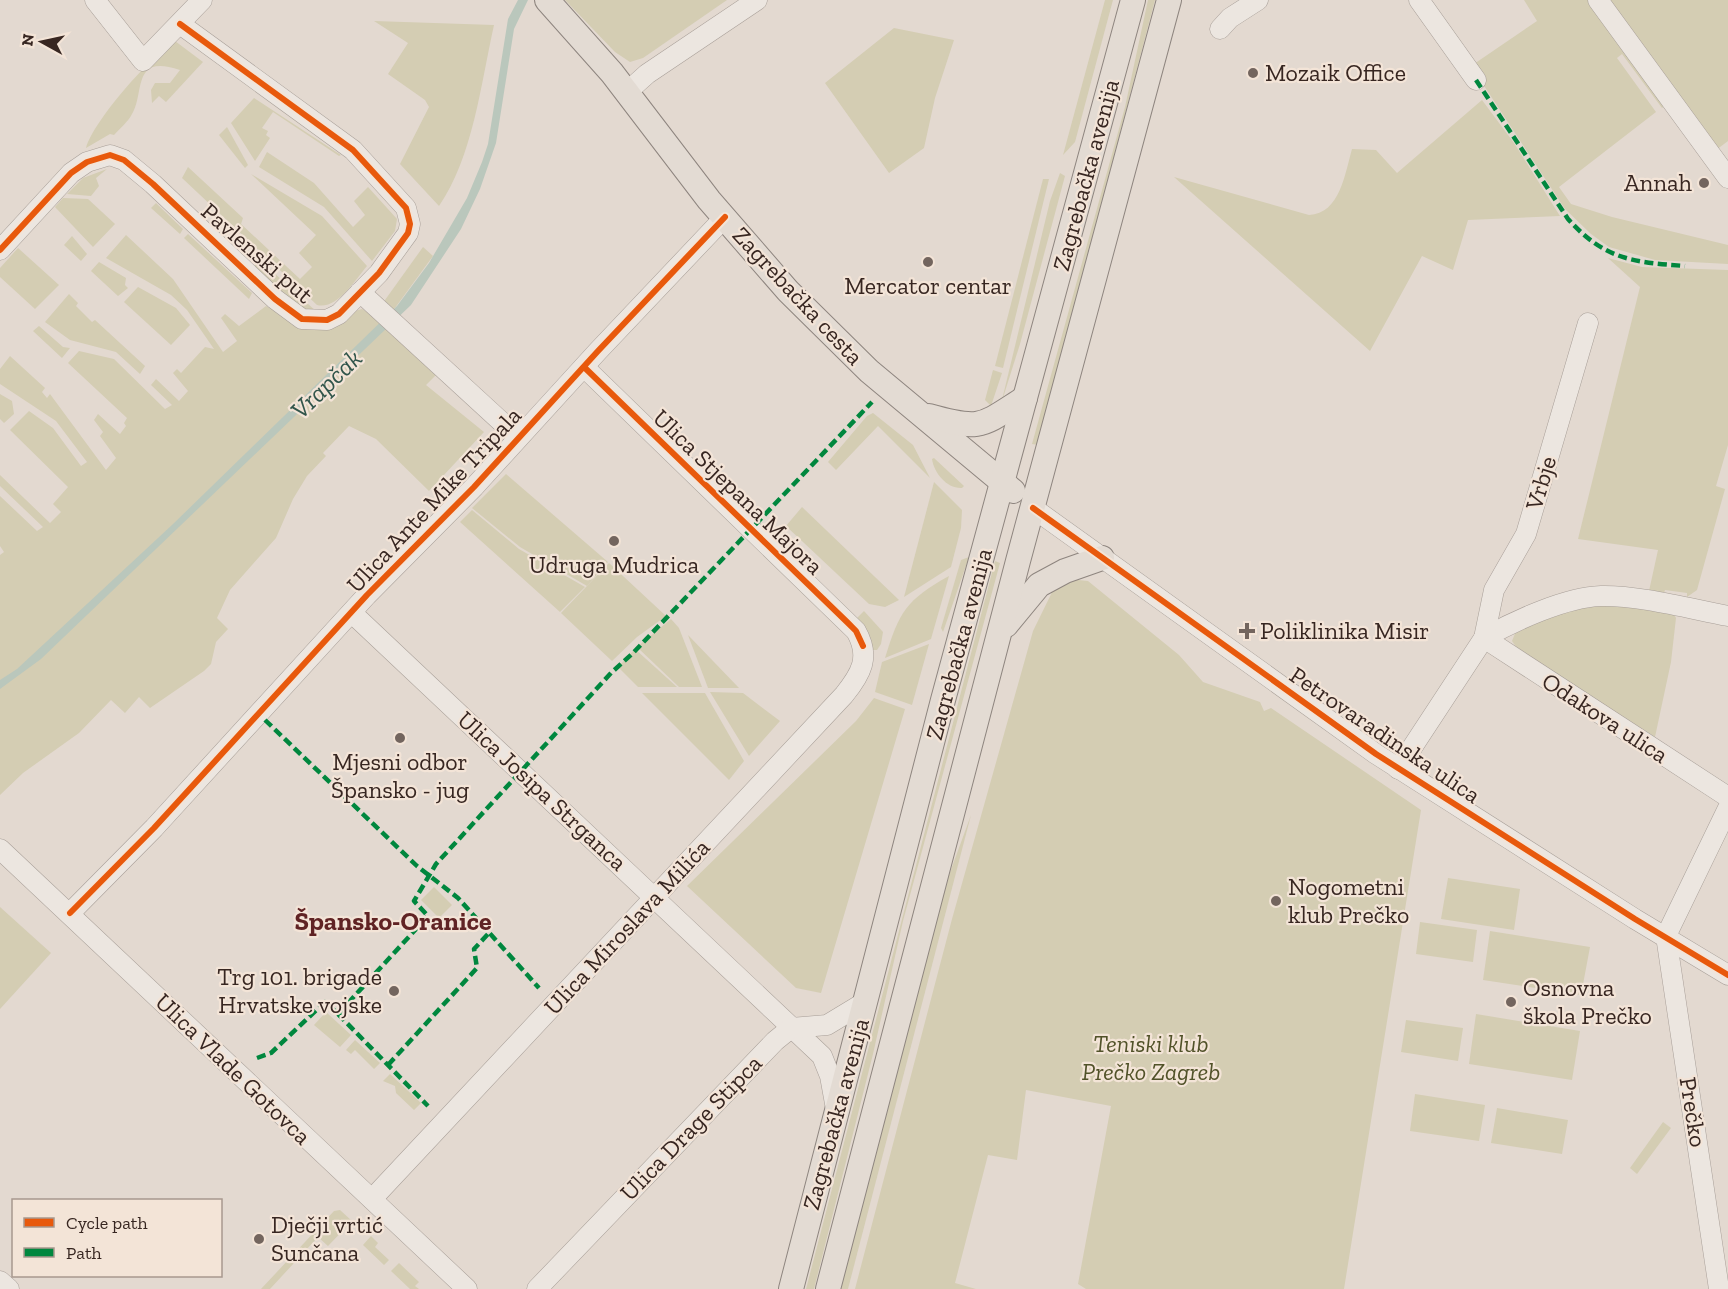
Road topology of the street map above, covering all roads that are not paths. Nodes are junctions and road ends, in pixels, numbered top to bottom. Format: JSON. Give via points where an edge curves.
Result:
{"nodes":[{"id":1,"x":95,"y":0,"type":"edge"},
{"id":2,"x":202,"y":0,"type":"edge"},
{"id":3,"x":547,"y":0,"type":"edge"},
{"id":4,"x":757,"y":0,"type":"edge"},
{"id":5,"x":1133,"y":0,"type":"edge"},
{"id":6,"x":1169,"y":0,"type":"edge"},
{"id":7,"x":1258,"y":0,"type":"edge"},
{"id":8,"x":1419,"y":0,"type":"edge"},
{"id":9,"x":1598,"y":0,"type":"edge"},
{"id":10,"x":180,"y":24,"type":"junction"},
{"id":11,"x":1220,"y":29,"type":"dead end"},
{"id":12,"x":1476,"y":80,"type":"dead end"},
{"id":13,"x":627,"y":92,"type":"junction"},
{"id":14,"x":1728,"y":178,"type":"edge"},
{"id":15,"x":725,"y":217,"type":"junction"},
{"id":16,"x":0,"y":250,"type":"edge"},
{"id":17,"x":360,"y":292,"type":"junction"},
{"id":18,"x":1588,"y":323,"type":"dead end"},
{"id":19,"x":584,"y":367,"type":"junction"},
{"id":20,"x":1026,"y":398,"type":"junction"},
{"id":21,"x":917,"y":413,"type":"junction"},
{"id":22,"x":518,"y":437,"type":"junction"},
{"id":23,"x":1003,"y":483,"type":"junction"},
{"id":24,"x":1033,"y":508,"type":"junction"},
{"id":25,"x":1102,"y":558,"type":"junction"},
{"id":26,"x":352,"y":613,"type":"junction"},
{"id":27,"x":1728,"y":616,"type":"edge"},
{"id":28,"x":999,"y":634,"type":"junction"},
{"id":29,"x":1484,"y":638,"type":"junction"},
{"id":30,"x":864,"y":646,"type":"joint"},
{"id":31,"x":1398,"y":769,"type":"junction"},
{"id":32,"x":1728,"y":797,"type":"edge"},
{"id":33,"x":1728,"y":808,"type":"edge"},
{"id":34,"x":0,"y":849,"type":"edge"},
{"id":35,"x":655,"y":897,"type":"junction"},
{"id":36,"x":70,"y":913,"type":"junction"},
{"id":37,"x":1666,"y":936,"type":"junction"},
{"id":38,"x":1728,"y":975,"type":"edge"},
{"id":39,"x":865,"y":1002,"type":"junction"},
{"id":40,"x":791,"y":1029,"type":"junction"},
{"id":41,"x":836,"y":1109,"type":"junction"},
{"id":42,"x":372,"y":1199,"type":"junction"},
{"id":43,"x":0,"y":1281,"type":"edge"},
{"id":44,"x":9,"y":1289,"type":"edge"},
{"id":45,"x":467,"y":1289,"type":"edge"},
{"id":46,"x":537,"y":1289,"type":"edge"},
{"id":47,"x":791,"y":1289,"type":"edge"},
{"id":48,"x":828,"y":1289,"type":"edge"},
{"id":49,"x":1719,"y":1289,"type":"edge"}],
"edges":[{"from":1,"to":10,"type":"street","via":[[143,61]]},
{"from":2,"to":10,"type":"street"},
{"from":3,"to":13,"type":"main road","name":"Zagrebačka cesta"},
{"from":4,"to":13,"type":"street","via":[[647,74]]},
{"from":5,"to":20,"type":"main road","name":"Zagrebačka avenija"},
{"from":6,"to":24,"type":"main road","name":"Zagrebačka avenija"},
{"from":7,"to":11,"type":"street"},
{"from":8,"to":12,"type":"street"},
{"from":9,"to":14,"type":"street"},
{"from":10,"to":17,"type":"street","name":"Pavlenski put","via":[[353,150],[406,208],[408,233]]},
{"from":13,"to":15,"type":"main road","name":"Zagrebačka cesta"},
{"from":15,"to":19,"type":"street","name":"Ulica Ante Mike Tripala"},
{"from":15,"to":21,"type":"main road","name":"Zagrebačka cesta","via":[[788,291]]},
{"from":16,"to":17,"type":"street","name":"Pavlenski put","via":[[79,166],[100,157],[116,156],[153,184],[293,314],[312,321],[327,320],[339,314]]},
{"from":17,"to":22,"type":"street"},
{"from":18,"to":29,"type":"street","name":"Vrbje","via":[[1526,534],[1494,590]]},
{"from":19,"to":22,"type":"street","name":"Ulica Ante Mike Tripala"},
{"from":19,"to":30,"type":"street","name":"Ulica Stjepana Majora","via":[[847,621]]},
{"from":20,"to":21,"type":"main road","via":[[986,423],[972,426]]},
{"from":20,"to":23,"type":"main road","name":"Zagrebačka avenija"},
{"from":21,"to":23,"type":"main road","name":"Zagrebačka cesta"},
{"from":22,"to":26,"type":"street","name":"Ulica Ante Mike Tripala"},
{"from":23,"to":24,"type":"main road","name":"Zagrebačka cesta"},
{"from":23,"to":39,"type":"main road","name":"Zagrebačka avenija"},
{"from":24,"to":25,"type":"street","name":"Petrovaradinska ulica"},
{"from":24,"to":28,"type":"main road","name":"Zagrebačka avenija"},
{"from":25,"to":28,"type":"main road","via":[[1039,585]]},
{"from":25,"to":31,"type":"street","name":"Petrovaradinska ulica"},
{"from":26,"to":35,"type":"street","name":"Ulica Josipa Strganca"},
{"from":26,"to":36,"type":"street","name":"Ulica Ante Mike Tripala"},
{"from":27,"to":29,"type":"street","name":"Vrbje","via":[[1600,596],[1549,608]]},
{"from":28,"to":48,"type":"main road","name":"Zagrebačka avenija"},
{"from":29,"to":31,"type":"street","name":"Vrbje"},
{"from":29,"to":32,"type":"street","name":"Odakova ulica"},
{"from":30,"to":35,"type":"street","name":"Ulica Miroslava Milića","via":[[859,677]]},
{"from":31,"to":37,"type":"street","name":"Petrovaradinska ulica"},
{"from":33,"to":37,"type":"street"},
{"from":34,"to":36,"type":"street","name":"Ulica Vlade Gotovca"},
{"from":35,"to":40,"type":"street","name":"Ulica Josipa Strganca","via":[[770,1004]]},
{"from":35,"to":42,"type":"street","name":"Ulica Miroslava Milića"},
{"from":36,"to":42,"type":"street","name":"Ulica Vlade Gotovca"},
{"from":37,"to":38,"type":"street","name":"Petrovaradinska ulica"},
{"from":37,"to":49,"type":"street","name":"Prečko"},
{"from":39,"to":40,"type":"street","via":[[827,1025]]},
{"from":39,"to":41,"type":"main road","name":"Zagrebačka avenija"},
{"from":40,"to":41,"type":"street","name":"Ulica Josipa Strganca","via":[[822,1056]]},
{"from":40,"to":46,"type":"street","name":"Ulica Drage Stipca","via":[[775,1041]]},
{"from":41,"to":47,"type":"main road","name":"Zagrebačka avenija"},
{"from":42,"to":45,"type":"street","name":"Ulica Vlade Gotovca"},
{"from":43,"to":44,"type":"street"}]}
